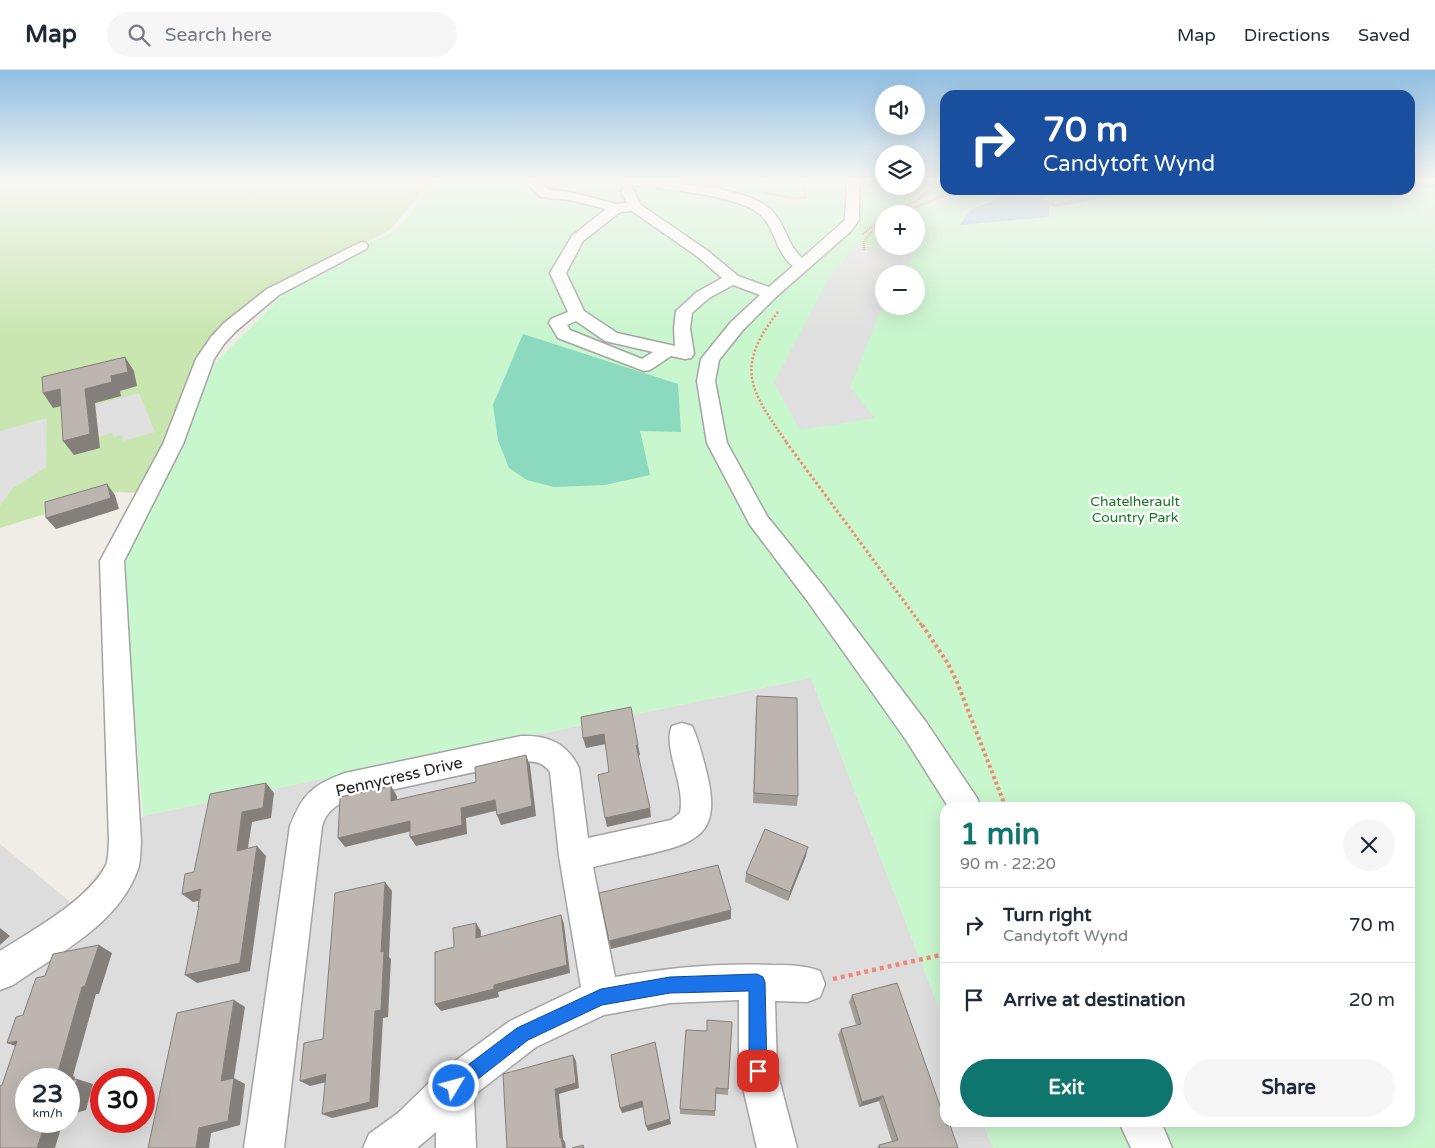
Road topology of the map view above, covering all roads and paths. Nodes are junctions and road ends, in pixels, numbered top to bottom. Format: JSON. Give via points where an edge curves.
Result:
{"nodes":[{"id":1,"x":587,"y":231,"type":"edge"},
{"id":2,"x":670,"y":231,"type":"edge"},
{"id":3,"x":777,"y":231,"type":"edge"},
{"id":4,"x":842,"y":231,"type":"edge"},
{"id":5,"x":867,"y":231,"type":"edge"},
{"id":6,"x":872,"y":231,"type":"edge"},
{"id":7,"x":858,"y":238,"type":"dead end"},
{"id":8,"x":361,"y":246,"type":"dead end"},
{"id":9,"x":864,"y":250,"type":"dead end"},
{"id":10,"x":803,"y":266,"type":"junction"},
{"id":11,"x":732,"y":279,"type":"junction"},
{"id":12,"x":771,"y":292,"type":"junction"},
{"id":13,"x":780,"y":310,"type":"dead end"},
{"id":14,"x":682,"y":735,"type":"dead end"},
{"id":15,"x":962,"y":802,"type":"edge"},
{"id":16,"x":1004,"y":802,"type":"edge"},
{"id":17,"x":575,"y":856,"type":"junction"},
{"id":18,"x":940,"y":955,"type":"edge"},
{"id":19,"x":0,"y":972,"type":"edge"},
{"id":20,"x":757,"y":982,"type":"junction"},
{"id":21,"x":807,"y":984,"type":"joint"},
{"id":22,"x":601,"y":997,"type":"junction"},
{"id":23,"x":454,"y":1086,"type":"junction"},
{"id":24,"x":1142,"y":1127,"type":"edge"},
{"id":25,"x":264,"y":1148,"type":"edge"},
{"id":26,"x":383,"y":1148,"type":"edge"},
{"id":27,"x":456,"y":1148,"type":"edge"},
{"id":28,"x":777,"y":1148,"type":"edge"},
{"id":29,"x":1152,"y":1148,"type":"edge"}],
"edges":[{"from":1,"to":11,"type":"street","via":[[577,239],[558,273],[577,314],[557,322],[564,334],[644,366],[668,350],[685,354],[684,311],[703,295]]},
{"from":2,"to":11,"type":"street"},
{"from":3,"to":10,"type":"street","via":[[787,254]]},
{"from":4,"to":10,"type":"street"},
{"from":5,"to":7,"type":"path"},
{"from":6,"to":9,"type":"path","via":[[864,241]]},
{"from":8,"to":19,"type":"street","via":[[272,292],[230,327],[205,359],[172,444],[112,561],[125,842],[123,867],[110,890],[86,913]]},
{"from":10,"to":12,"type":"street"},
{"from":11,"to":12,"type":"street"},
{"from":12,"to":15,"type":"street","via":[[710,359],[706,381],[717,443],[758,520],[916,731]]},
{"from":13,"to":16,"type":"path","via":[[753,351],[749,369],[754,388],[813,481],[935,643],[962,688]]},
{"from":14,"to":17,"type":"street","via":[[697,804],[694,817],[686,828],[677,833]]},
{"from":17,"to":22,"type":"street","name":"Pennycress Drive"},
{"from":17,"to":25,"type":"street","name":"Pennycress Drive","via":[[564,768],[555,756],[537,748],[345,786],[326,794],[311,810],[306,826]]},
{"from":18,"to":21,"type":"path"},
{"from":20,"to":21,"type":"street"},
{"from":20,"to":22,"type":"street","via":[[670,985]]},
{"from":20,"to":28,"type":"street","via":[[758,1071]]},
{"from":22,"to":23,"type":"street","via":[[522,1034]]},
{"from":23,"to":26,"type":"street","via":[[412,1127]]},
{"from":23,"to":27,"type":"street"},
{"from":24,"to":29,"type":"street"}]}
